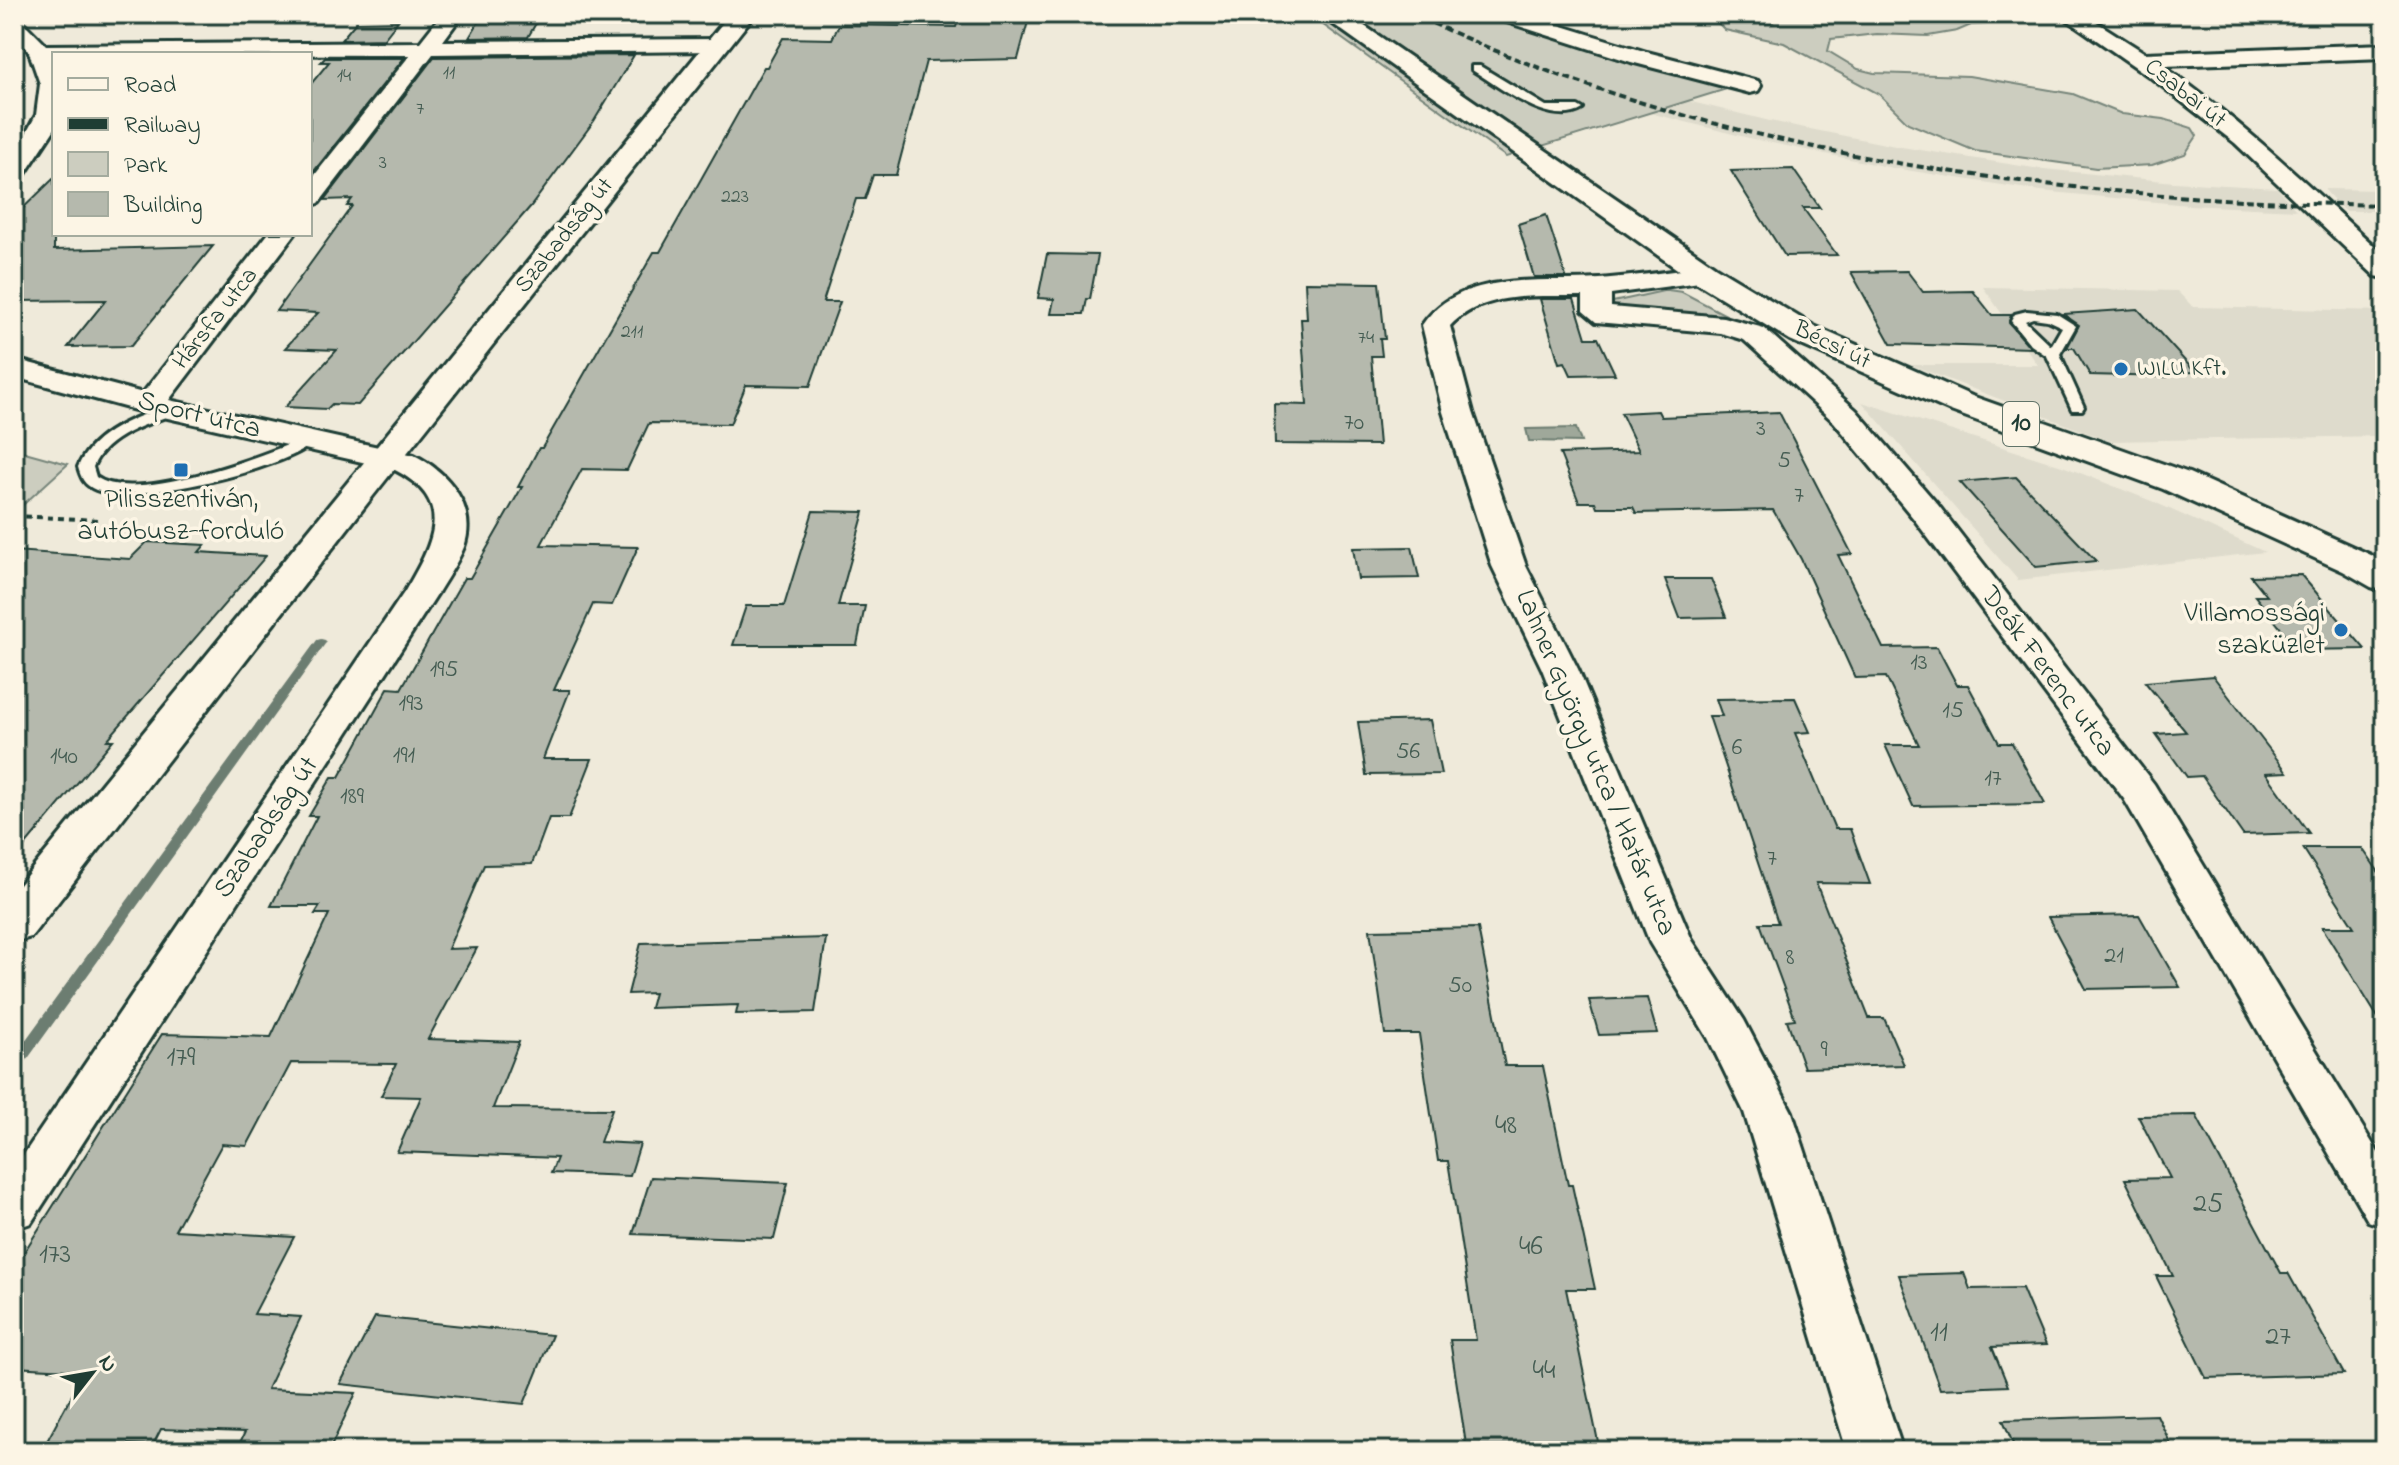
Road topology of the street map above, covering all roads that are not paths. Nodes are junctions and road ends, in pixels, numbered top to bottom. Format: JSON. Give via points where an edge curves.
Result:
{"nodes":[{"id":1,"x":453,"y":14,"type":"edge"},
{"id":2,"x":743,"y":14,"type":"edge"},
{"id":3,"x":1331,"y":14,"type":"edge"},
{"id":4,"x":1501,"y":14,"type":"edge"},
{"id":5,"x":2069,"y":14,"type":"edge"},
{"id":6,"x":14,"y":24,"type":"edge"},
{"id":7,"x":719,"y":45,"type":"junction"},
{"id":8,"x":427,"y":47,"type":"junction"},
{"id":9,"x":2385,"y":51,"type":"edge"},
{"id":10,"x":40,"y":52,"type":"junction"},
{"id":11,"x":2143,"y":60,"type":"junction"},
{"id":12,"x":1476,"y":68,"type":"dead end"},
{"id":13,"x":1750,"y":86,"type":"dead end"},
{"id":14,"x":1578,"y":109,"type":"dead end"},
{"id":15,"x":42,"y":133,"type":"junction"},
{"id":16,"x":14,"y":134,"type":"edge"},
{"id":17,"x":14,"y":172,"type":"edge"},
{"id":18,"x":312,"y":195,"type":"edge"},
{"id":19,"x":281,"y":236,"type":"edge"},
{"id":20,"x":2385,"y":270,"type":"edge"},
{"id":21,"x":1705,"y":274,"type":"junction"},
{"id":22,"x":1597,"y":287,"type":"junction"},
{"id":23,"x":2053,"y":354,"type":"dead end"},
{"id":24,"x":14,"y":368,"type":"edge"},
{"id":25,"x":160,"y":407,"type":"junction"},
{"id":26,"x":2077,"y":407,"type":"dead end"},
{"id":27,"x":307,"y":442,"type":"junction"},
{"id":28,"x":386,"y":457,"type":"junction"},
{"id":29,"x":2385,"y":579,"type":"edge"},
{"id":30,"x":14,"y":925,"type":"edge"},
{"id":31,"x":2385,"y":1207,"type":"edge"},
{"id":32,"x":14,"y":1209,"type":"edge"},
{"id":33,"x":1875,"y":1451,"type":"edge"}],
"edges":[{"from":1,"to":8,"type":"street"},
{"from":2,"to":7,"type":"main road","name":"Szabadság út"},
{"from":3,"to":21,"type":"main road","name":"Bécsi út","number":"10"},
{"from":4,"to":13,"type":"street"},
{"from":5,"to":11,"type":"street","name":"Csabai út"},
{"from":6,"to":10,"type":"street"},
{"from":7,"to":8,"type":"street"},
{"from":7,"to":28,"type":"main road","name":"Szabadság út"},
{"from":8,"to":10,"type":"street"},
{"from":8,"to":18,"type":"street"},
{"from":9,"to":11,"type":"street"},
{"from":10,"to":15,"type":"street","via":[[50,76],[52,105]]},
{"from":11,"to":20,"type":"street","name":"Csabai út","via":[[2294,183]]},
{"from":12,"to":14,"type":"lane","via":[[1544,109]]},
{"from":15,"to":16,"type":"street"},
{"from":15,"to":17,"type":"street"},
{"from":19,"to":25,"type":"street","name":"Hársfa utca"},
{"from":21,"to":22,"type":"street","name":"Lahner György utca / Határ utca"},
{"from":21,"to":29,"type":"main road","name":"Bécsi út","number":"10","via":[[1802,333],[1871,366],[2176,481]]},
{"from":22,"to":31,"type":"street","name":"Deák Ferenc utca","via":[[1595,306],[1606,316],[1723,325],[1754,334],[1845,416],[1926,512],[2140,793]]},
{"from":22,"to":33,"type":"street","name":"Lahner György utca / Határ utca","via":[[1506,290],[1470,299],[1443,314],[1436,325],[1458,412],[1509,566],[1560,669],[1672,943],[1728,1032],[1768,1112]]},
{"from":23,"to":26,"type":"lane"},
{"from":24,"to":25,"type":"street","name":"Sport utca"},
{"from":25,"to":27,"type":"street","name":"Sport utca"},
{"from":25,"to":27,"type":"lane","via":[[91,453],[87,475],[95,484],[143,490],[260,463]]},
{"from":27,"to":28,"type":"street","name":"Sport utca"},
{"from":28,"to":30,"type":"main road","name":"Szabadság út"},
{"from":28,"to":32,"type":"street","name":"Szabadság út","via":[[418,468],[439,489],[451,529],[445,551]]}]}
